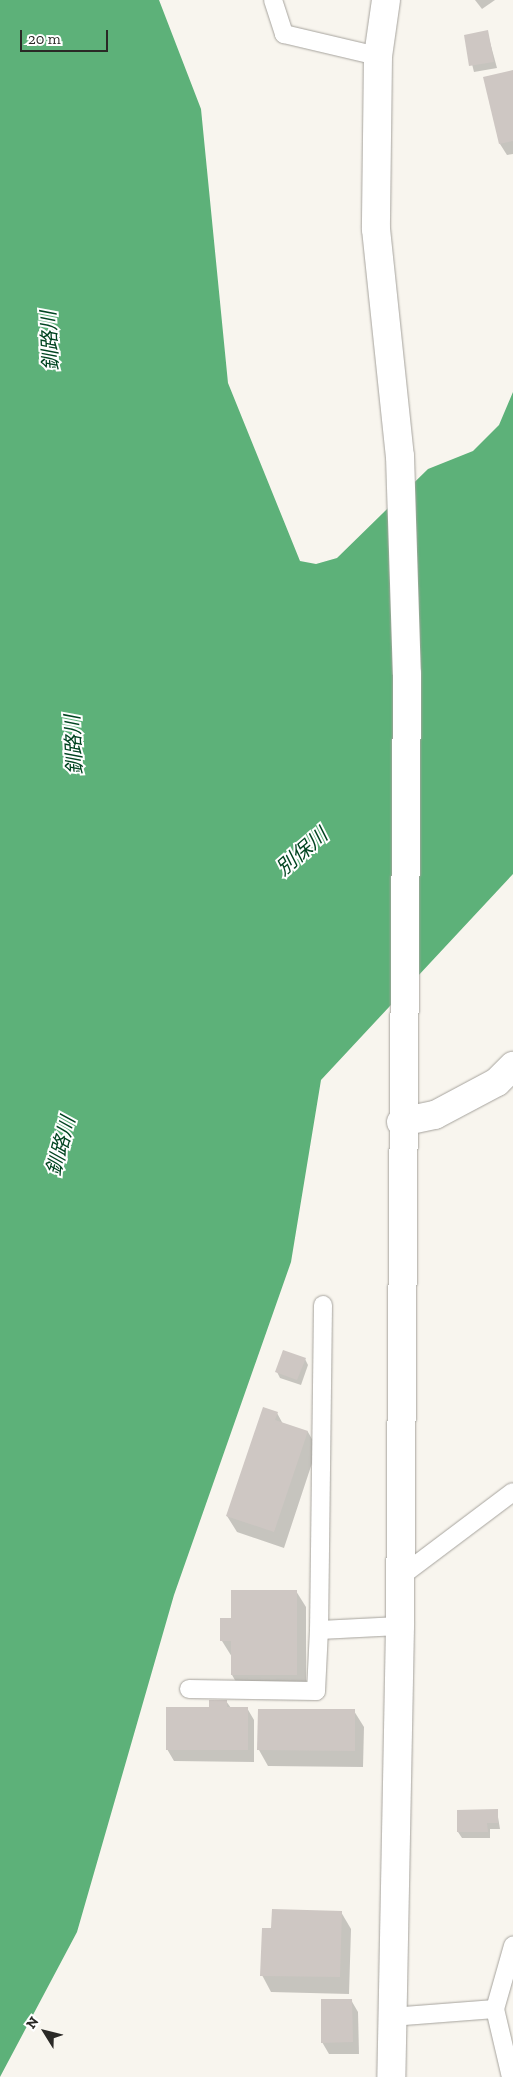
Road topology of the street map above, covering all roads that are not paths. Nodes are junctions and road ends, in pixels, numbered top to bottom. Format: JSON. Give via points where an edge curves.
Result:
{"nodes":[{"id":1,"x":273,"y":0,"type":"edge"},
{"id":2,"x":386,"y":0,"type":"edge"},
{"id":3,"x":378,"y":56,"type":"junction"},
{"id":4,"x":513,"y":1066,"type":"edge"},
{"id":5,"x":401,"y":1122,"type":"junction"},
{"id":6,"x":323,"y":1305,"type":"dead end"},
{"id":7,"x":513,"y":1492,"type":"edge"},
{"id":8,"x":400,"y":1577,"type":"junction"},
{"id":9,"x":400,"y":1626,"type":"junction"},
{"id":10,"x":319,"y":1630,"type":"junction"},
{"id":11,"x":189,"y":1689,"type":"dead end"},
{"id":12,"x":513,"y":1946,"type":"edge"},
{"id":13,"x":496,"y":2009,"type":"junction"},
{"id":14,"x":391,"y":2017,"type":"junction"},
{"id":15,"x":391,"y":2077,"type":"edge"},
{"id":16,"x":511,"y":2077,"type":"edge"}],
"edges":[{"from":1,"to":3,"type":"lane","via":[[284,34]]},
{"from":2,"to":3,"type":"street"},
{"from":3,"to":5,"type":"street","via":[[376,229],[400,456],[407,674]]},
{"from":4,"to":5,"type":"street","via":[[497,1082],[435,1115]]},
{"from":5,"to":8,"type":"street"},
{"from":6,"to":10,"type":"lane"},
{"from":7,"to":8,"type":"lane"},
{"from":8,"to":9,"type":"street"},
{"from":9,"to":10,"type":"lane"},
{"from":9,"to":14,"type":"street"},
{"from":10,"to":11,"type":"lane","via":[[316,1691]]},
{"from":12,"to":13,"type":"lane"},
{"from":13,"to":14,"type":"lane"},
{"from":13,"to":16,"type":"lane"},
{"from":14,"to":15,"type":"street"}]}
